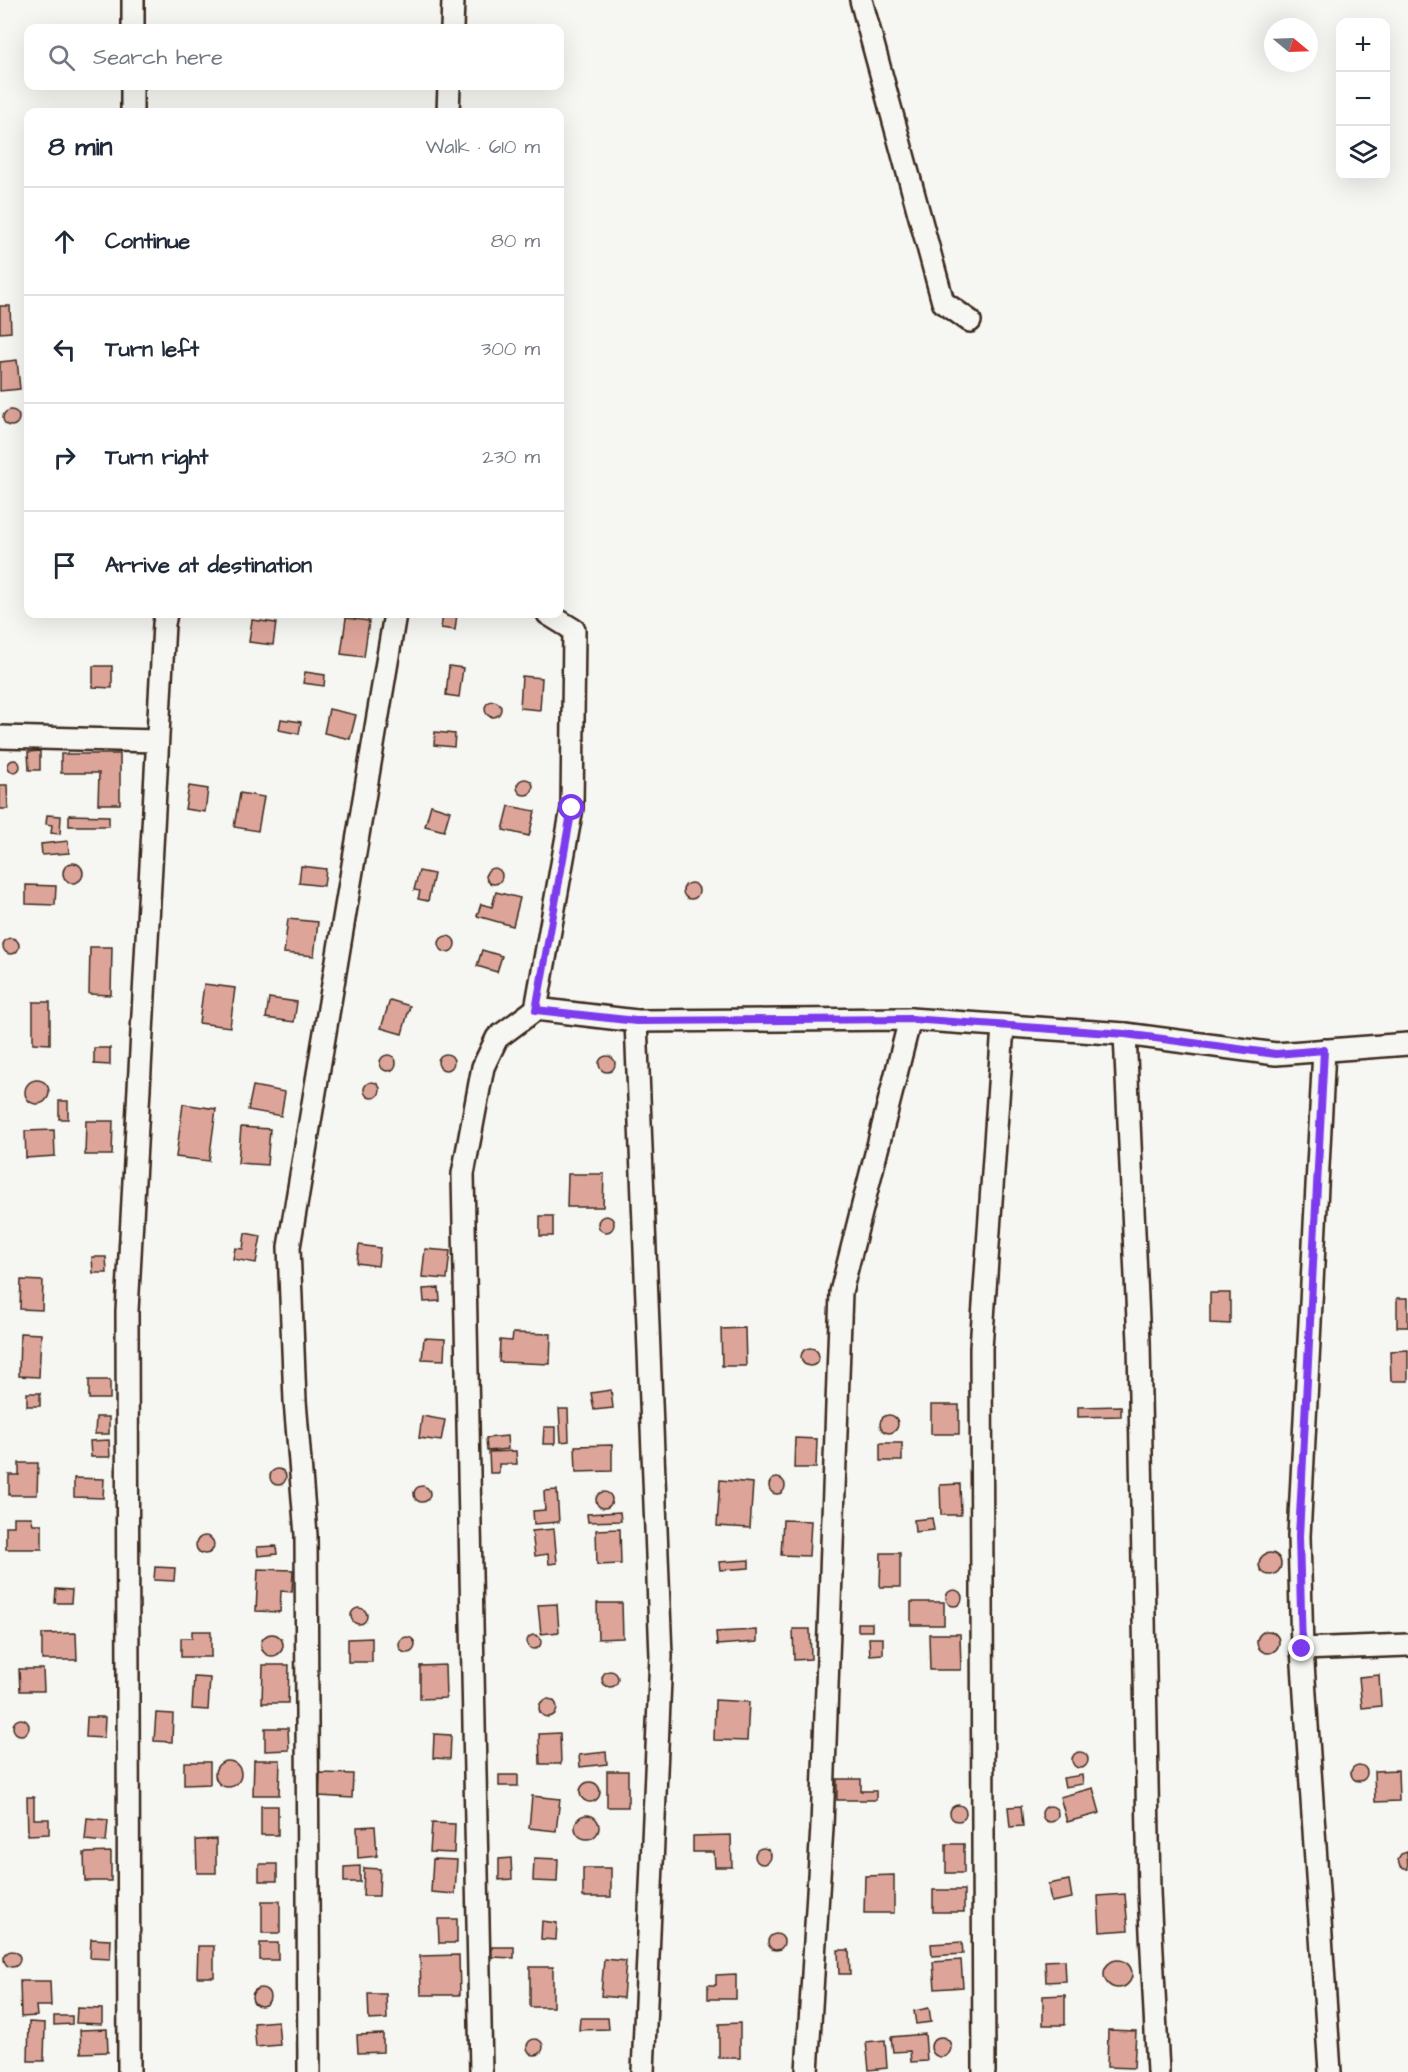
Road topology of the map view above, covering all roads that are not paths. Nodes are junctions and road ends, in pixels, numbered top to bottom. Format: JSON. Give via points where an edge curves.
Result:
{"nodes":[{"id":1,"x":133,"y":0,"type":"edge"},
{"id":2,"x":453,"y":0,"type":"edge"},
{"id":3,"x":861,"y":0,"type":"edge"},
{"id":4,"x":133,"y":24,"type":"edge"},
{"id":5,"x":452,"y":24,"type":"edge"},
{"id":6,"x":132,"y":90,"type":"edge"},
{"id":7,"x":449,"y":90,"type":"edge"},
{"id":8,"x":132,"y":108,"type":"edge"},
{"id":9,"x":448,"y":108,"type":"edge"},
{"id":10,"x":970,"y":321,"type":"dead end"},
{"id":11,"x":165,"y":618,"type":"edge"},
{"id":12,"x":394,"y":618,"type":"edge"},
{"id":13,"x":554,"y":618,"type":"edge"},
{"id":14,"x":0,"y":737,"type":"edge"},
{"id":15,"x":158,"y":741,"type":"junction"},
{"id":16,"x":536,"y":1010,"type":"junction"},
{"id":17,"x":910,"y":1019,"type":"junction"},
{"id":18,"x":636,"y":1021,"type":"junction"},
{"id":19,"x":1003,"y":1026,"type":"junction"},
{"id":20,"x":1125,"y":1034,"type":"junction"},
{"id":21,"x":1408,"y":1044,"type":"edge"},
{"id":22,"x":1324,"y":1050,"type":"junction"},
{"id":23,"x":1408,"y":1645,"type":"edge"},
{"id":24,"x":1302,"y":1649,"type":"junction"},
{"id":25,"x":129,"y":2072,"type":"edge"},
{"id":26,"x":309,"y":2072,"type":"edge"},
{"id":27,"x":481,"y":2072,"type":"edge"},
{"id":28,"x":643,"y":2072,"type":"edge"},
{"id":29,"x":807,"y":2072,"type":"edge"},
{"id":30,"x":984,"y":2072,"type":"edge"},
{"id":31,"x":1158,"y":2072,"type":"edge"},
{"id":32,"x":1330,"y":2072,"type":"edge"}],
"edges":[{"from":1,"to":4,"type":"street"},
{"from":2,"to":5,"type":"street"},
{"from":3,"to":10,"type":"street","via":[[943,302]]},
{"from":6,"to":8,"type":"street"},
{"from":7,"to":9,"type":"street"},
{"from":11,"to":15,"type":"street"},
{"from":12,"to":26,"type":"street","via":[[289,1246],[295,1401],[306,1535]]},
{"from":13,"to":16,"type":"street","via":[[574,630],[572,808]]},
{"from":14,"to":15,"type":"street"},
{"from":15,"to":25,"type":"street","via":[[127,1311]]},
{"from":16,"to":18,"type":"street"},
{"from":16,"to":27,"type":"street","via":[[497,1038],[483,1067],[463,1174]]},
{"from":17,"to":18,"type":"street"},
{"from":17,"to":19,"type":"street"},
{"from":17,"to":29,"type":"street","via":[[841,1292],[822,1827]]},
{"from":18,"to":28,"type":"street","via":[[661,1656]]},
{"from":19,"to":20,"type":"street"},
{"from":19,"to":30,"type":"street","via":[[981,1348]]},
{"from":20,"to":22,"type":"street","via":[[1276,1054]]},
{"from":20,"to":31,"type":"street","via":[[1139,1342],[1149,1892]]},
{"from":21,"to":22,"type":"street"},
{"from":22,"to":24,"type":"street","via":[[1299,1536]]},
{"from":23,"to":24,"type":"street"},
{"from":24,"to":32,"type":"street"}]}
